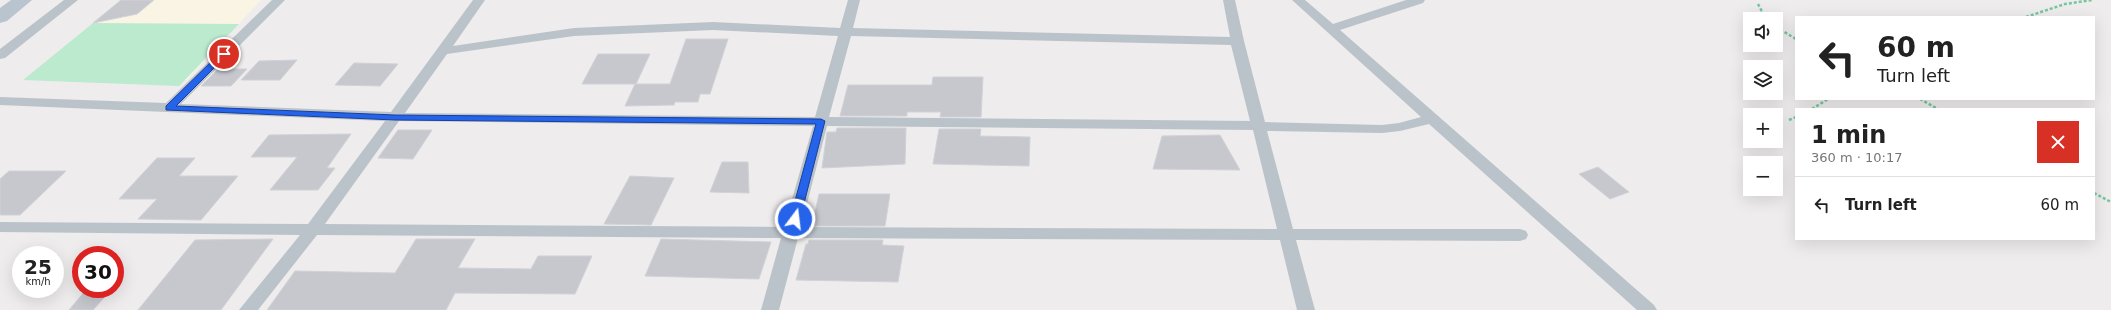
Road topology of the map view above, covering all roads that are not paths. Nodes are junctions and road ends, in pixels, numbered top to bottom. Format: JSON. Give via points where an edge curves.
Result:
{"nodes":[{"id":1,"x":23,"y":0,"type":"edge"},
{"id":2,"x":72,"y":0,"type":"edge"},
{"id":3,"x":279,"y":0,"type":"edge"},
{"id":4,"x":479,"y":0,"type":"edge"},
{"id":5,"x":854,"y":0,"type":"edge"},
{"id":6,"x":1229,"y":0,"type":"edge"},
{"id":7,"x":1298,"y":0,"type":"edge"},
{"id":8,"x":1419,"y":0,"type":"edge"},
{"id":9,"x":0,"y":17,"type":"edge"},
{"id":10,"x":1331,"y":29,"type":"junction"},
{"id":11,"x":846,"y":32,"type":"junction"},
{"id":12,"x":1237,"y":41,"type":"junction"},
{"id":13,"x":443,"y":51,"type":"junction"},
{"id":14,"x":0,"y":55,"type":"edge"},
{"id":15,"x":0,"y":101,"type":"edge"},
{"id":16,"x":169,"y":108,"type":"junction"},
{"id":17,"x":395,"y":117,"type":"junction"},
{"id":18,"x":1432,"y":118,"type":"junction"},
{"id":19,"x":821,"y":121,"type":"junction"},
{"id":20,"x":1259,"y":126,"type":"junction"},
{"id":21,"x":0,"y":227,"type":"edge"},
{"id":22,"x":314,"y":228,"type":"junction"},
{"id":23,"x":791,"y":233,"type":"junction"},
{"id":24,"x":1287,"y":236,"type":"junction"},
{"id":25,"x":1520,"y":236,"type":"dead end"},
{"id":26,"x":248,"y":310,"type":"edge"},
{"id":27,"x":770,"y":310,"type":"edge"},
{"id":28,"x":1306,"y":310,"type":"edge"},
{"id":29,"x":1648,"y":310,"type":"edge"}],
"edges":[{"from":1,"to":9,"type":"main road"},
{"from":2,"to":14,"type":"street"},
{"from":3,"to":16,"type":"street"},
{"from":4,"to":13,"type":"street"},
{"from":5,"to":11,"type":"street"},
{"from":6,"to":12,"type":"street"},
{"from":7,"to":10,"type":"street"},
{"from":8,"to":10,"type":"street"},
{"from":10,"to":18,"type":"street"},
{"from":11,"to":12,"type":"street"},
{"from":11,"to":13,"type":"street","via":[[713,26],[574,32]]},
{"from":11,"to":19,"type":"street"},
{"from":12,"to":20,"type":"street"},
{"from":13,"to":17,"type":"street"},
{"from":15,"to":16,"type":"street"},
{"from":16,"to":17,"type":"street"},
{"from":17,"to":19,"type":"street"},
{"from":17,"to":22,"type":"street"},
{"from":18,"to":20,"type":"street","via":[[1382,129]]},
{"from":18,"to":29,"type":"street"},
{"from":19,"to":20,"type":"street"},
{"from":19,"to":23,"type":"street"},
{"from":20,"to":24,"type":"street"},
{"from":21,"to":22,"type":"street"},
{"from":22,"to":23,"type":"street"},
{"from":22,"to":26,"type":"street"},
{"from":23,"to":24,"type":"street"},
{"from":23,"to":27,"type":"street"},
{"from":24,"to":25,"type":"street"},
{"from":24,"to":28,"type":"street"}]}
